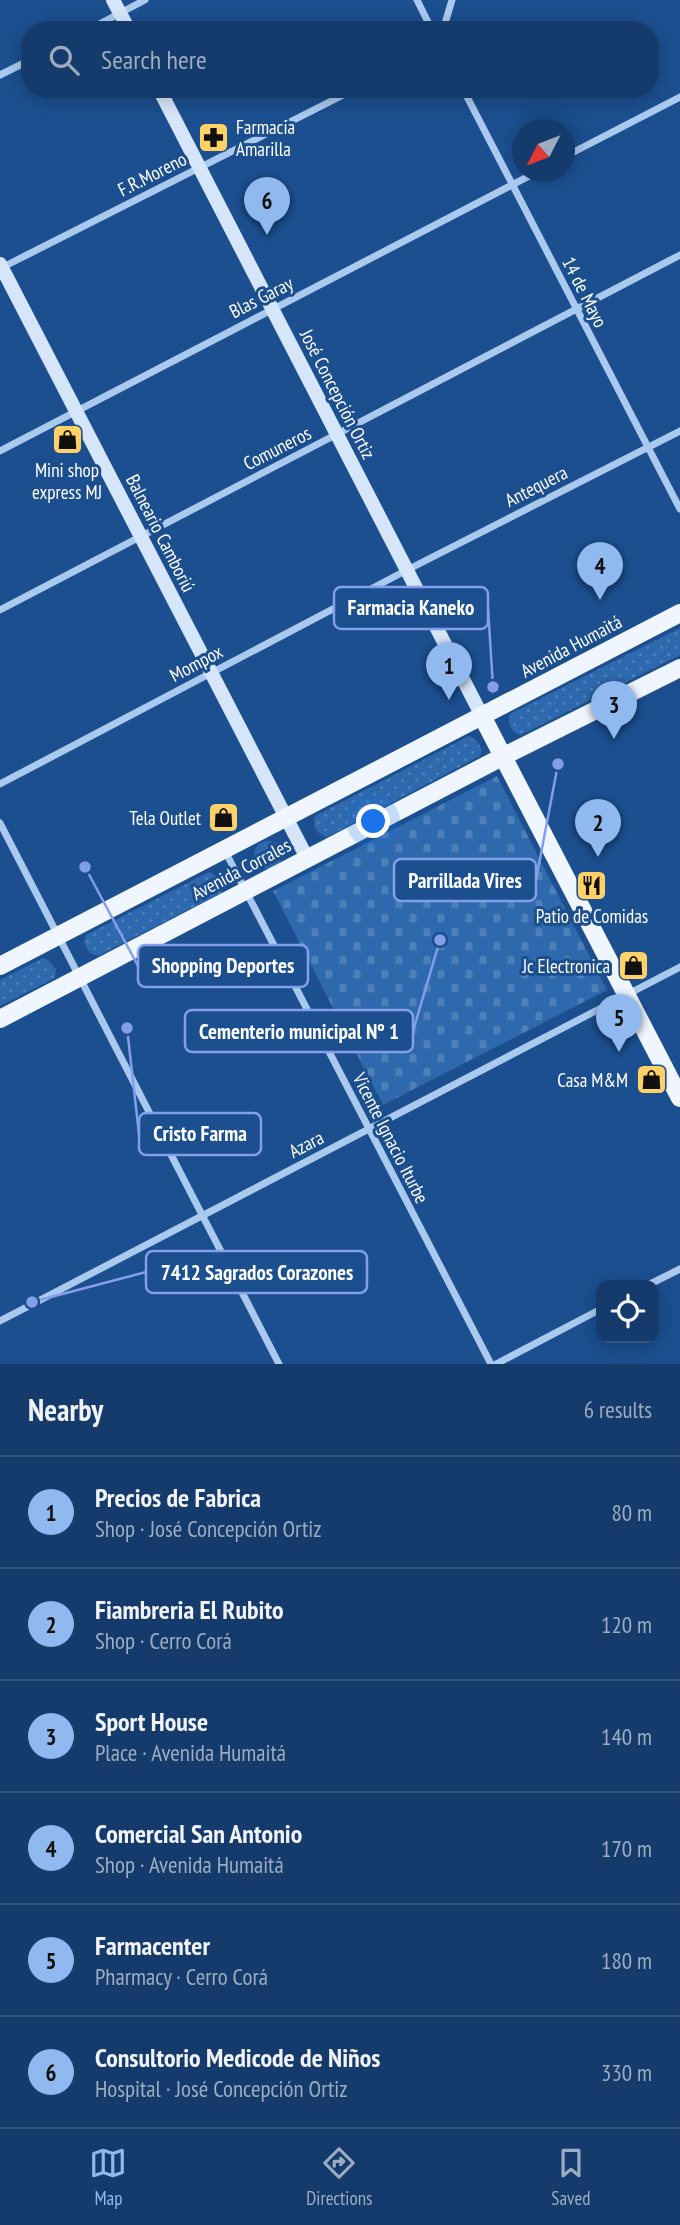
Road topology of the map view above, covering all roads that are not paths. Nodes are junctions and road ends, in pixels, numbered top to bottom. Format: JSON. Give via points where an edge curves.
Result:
{"nodes":[{"id":1,"x":145,"y":0,"type":"edge"},
{"id":2,"x":417,"y":0,"type":"edge"},
{"id":3,"x":452,"y":0,"type":"edge"},
{"id":4,"x":117,"y":6,"type":"edge"},
{"id":5,"x":99,"y":21,"type":"edge"},
{"id":6,"x":428,"y":21,"type":"edge"},
{"id":7,"x":446,"y":21,"type":"edge"},
{"id":8,"x":21,"y":64,"type":"edge"},
{"id":9,"x":0,"y":75,"type":"edge"},
{"id":10,"x":680,"y":97,"type":"edge"},
{"id":11,"x":164,"y":98,"type":"edge"},
{"id":12,"x":337,"y":98,"type":"edge"},
{"id":13,"x":468,"y":98,"type":"edge"},
{"id":14,"x":575,"y":152,"type":"edge"},
{"id":15,"x":200,"y":168,"type":"junction"},
{"id":16,"x":516,"y":182,"type":"edge"},
{"id":17,"x":512,"y":184,"type":"junction"},
{"id":18,"x":680,"y":255,"type":"edge"},
{"id":19,"x":1,"y":267,"type":"edge"},
{"id":20,"x":272,"y":309,"type":"junction"},
{"id":21,"x":577,"y":309,"type":"junction"},
{"id":22,"x":76,"y":411,"type":"junction"},
{"id":23,"x":680,"y":431,"type":"edge"},
{"id":24,"x":337,"y":434,"type":"junction"},
{"id":25,"x":648,"y":447,"type":"junction"},
{"id":26,"x":0,"y":451,"type":"edge"},
{"id":27,"x":680,"y":509,"type":"edge"},
{"id":28,"x":141,"y":536,"type":"junction"},
{"id":29,"x":407,"y":570,"type":"junction"},
{"id":30,"x":0,"y":610,"type":"edge"},
{"id":31,"x":680,"y":613,"type":"edge"},
{"id":32,"x":680,"y":668,"type":"edge"},
{"id":33,"x":211,"y":673,"type":"junction"},
{"id":34,"x":482,"y":716,"type":"junction"},
{"id":35,"x":502,"y":757,"type":"junction"},
{"id":36,"x":0,"y":784,"type":"edge"},
{"id":37,"x":287,"y":819,"type":"junction"},
{"id":38,"x":0,"y":823,"type":"edge"},
{"id":39,"x":225,"y":851,"type":"junction"},
{"id":40,"x":307,"y":858,"type":"junction"},
{"id":41,"x":246,"y":891,"type":"junction"},
{"id":42,"x":57,"y":937,"type":"junction"},
{"id":43,"x":0,"y":967,"type":"edge"},
{"id":44,"x":680,"y":967,"type":"edge"},
{"id":45,"x":79,"y":979,"type":"junction"},
{"id":46,"x":626,"y":995,"type":"junction"},
{"id":47,"x":0,"y":1019,"type":"edge"},
{"id":48,"x":680,"y":1098,"type":"edge"},
{"id":49,"x":369,"y":1129,"type":"junction"},
{"id":50,"x":202,"y":1215,"type":"junction"},
{"id":51,"x":680,"y":1269,"type":"edge"},
{"id":52,"x":658,"y":1280,"type":"edge"},
{"id":53,"x":596,"y":1312,"type":"edge"},
{"id":54,"x":0,"y":1321,"type":"edge"},
{"id":55,"x":279,"y":1364,"type":"edge"},
{"id":56,"x":491,"y":1364,"type":"edge"},
{"id":57,"x":496,"y":1364,"type":"edge"}],
"edges":[{"from":1,"to":4,"type":"street"},
{"from":2,"to":6,"type":"street"},
{"from":3,"to":7,"type":"street"},
{"from":4,"to":5,"type":"street"},
{"from":8,"to":9,"type":"street"},
{"from":10,"to":14,"type":"street"},
{"from":11,"to":15,"type":"street","name":"José Concepción Ortiz"},
{"from":12,"to":15,"type":"street","name":"F.R.Moreno"},
{"from":13,"to":17,"type":"street","name":"14 de Mayo"},
{"from":15,"to":19,"type":"street","name":"F.R.Moreno"},
{"from":15,"to":20,"type":"street","name":"José Concepción Ortiz"},
{"from":16,"to":17,"type":"street","name":"Blas Garay"},
{"from":17,"to":20,"type":"street","name":"Blas Garay"},
{"from":17,"to":21,"type":"street","name":"14 de Mayo"},
{"from":18,"to":21,"type":"street","name":"Comuneros"},
{"from":19,"to":22,"type":"street","name":"Balneario Camboriú"},
{"from":20,"to":22,"type":"street","name":"Blas Garay"},
{"from":20,"to":24,"type":"street","name":"José Concepción Ortiz"},
{"from":21,"to":24,"type":"street","name":"Comuneros"},
{"from":21,"to":25,"type":"street","name":"14 de Mayo"},
{"from":22,"to":26,"type":"street","name":"Blas Garay"},
{"from":22,"to":28,"type":"street","name":"Balneario Camboriú"},
{"from":23,"to":25,"type":"street","name":"Antequera"},
{"from":24,"to":28,"type":"street","name":"Comuneros"},
{"from":24,"to":29,"type":"street","name":"José Concepción Ortiz"},
{"from":25,"to":27,"type":"street","name":"14 de Mayo"},
{"from":25,"to":29,"type":"street","name":"Antequera"},
{"from":28,"to":30,"type":"street","name":"Comuneros"},
{"from":28,"to":33,"type":"street","name":"Balneario Camboriú"},
{"from":29,"to":33,"type":"street","name":"Mompox"},
{"from":29,"to":34,"type":"street","name":"José Concepción Ortiz"},
{"from":31,"to":34,"type":"main road","name":"Avenida Humaitá"},
{"from":32,"to":35,"type":"main road"},
{"from":33,"to":36,"type":"street","name":"Mompox"},
{"from":33,"to":37,"type":"street","name":"Balneario Camboriú"},
{"from":34,"to":35,"type":"main road"},
{"from":34,"to":37,"type":"main road","name":"Avenida Corrales"},
{"from":35,"to":40,"type":"main road","name":"Avenida Corrales"},
{"from":35,"to":46,"type":"main road"},
{"from":37,"to":39,"type":"main road","name":"Avenida Corrales"},
{"from":37,"to":40,"type":"street","name":"Balneario Camboriú"},
{"from":38,"to":42,"type":"street"},
{"from":39,"to":41,"type":"street","name":"Vicente Ignacio Iturbe"},
{"from":39,"to":42,"type":"main road","name":"Avenida Corrales"},
{"from":40,"to":41,"type":"main road","name":"Avenida Corrales"},
{"from":41,"to":45,"type":"main road","name":"Avenida Corrales"},
{"from":41,"to":49,"type":"street","name":"Vicente Ignacio Iturbe"},
{"from":42,"to":43,"type":"main road","name":"Avenida Corrales"},
{"from":42,"to":45,"type":"street"},
{"from":44,"to":46,"type":"street","name":"Azara"},
{"from":45,"to":47,"type":"main road","name":"Avenida Corrales"},
{"from":45,"to":50,"type":"street"},
{"from":46,"to":48,"type":"main road"},
{"from":46,"to":49,"type":"street","name":"Azara"},
{"from":49,"to":50,"type":"street","name":"Azara"},
{"from":49,"to":56,"type":"street","name":"Vicente Ignacio Iturbe"},
{"from":50,"to":54,"type":"street","name":"Azara"},
{"from":50,"to":55,"type":"street"},
{"from":51,"to":52,"type":"street"},
{"from":53,"to":57,"type":"street"}]}
